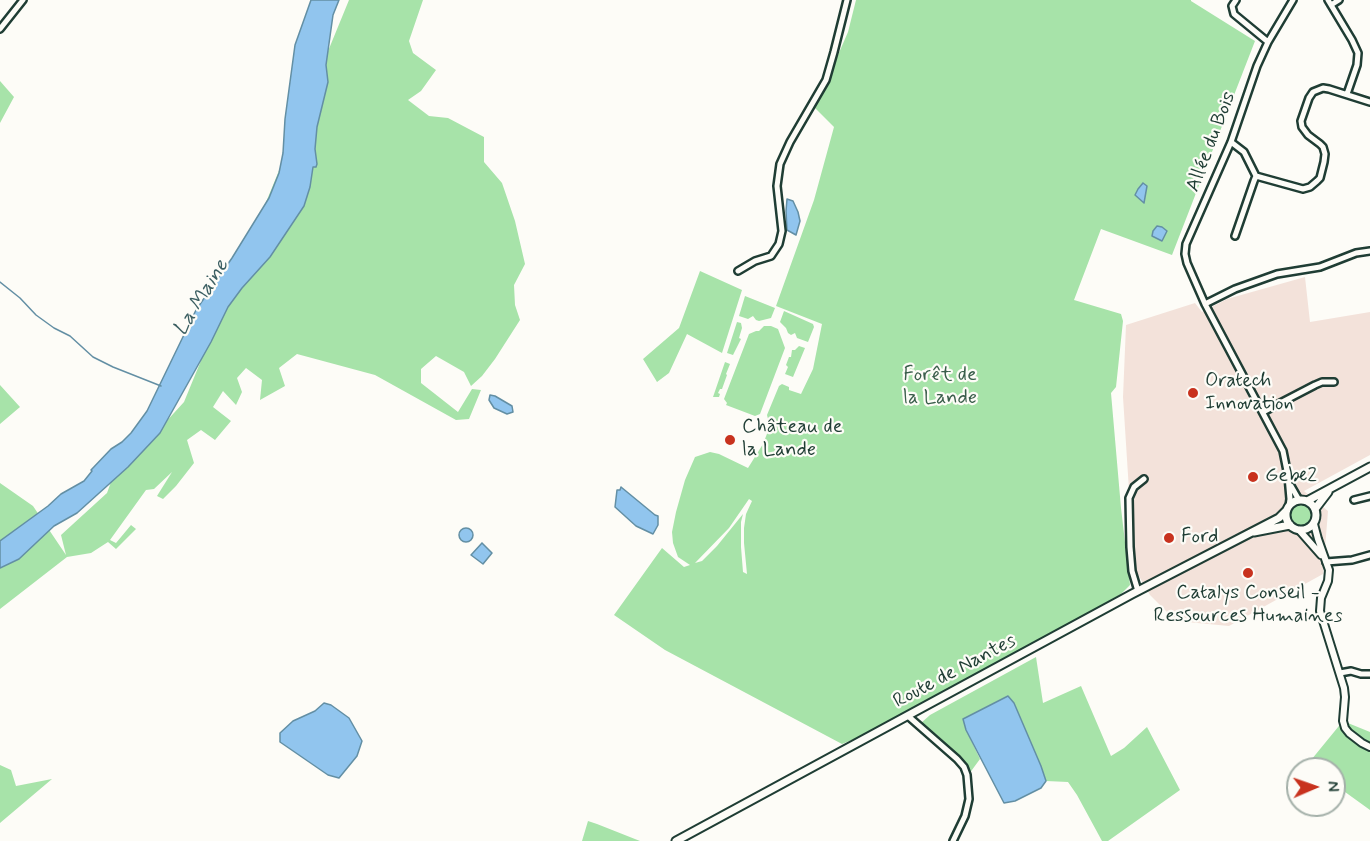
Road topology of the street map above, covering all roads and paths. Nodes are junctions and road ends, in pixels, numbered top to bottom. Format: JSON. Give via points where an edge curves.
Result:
{"nodes":[{"id":1,"x":23,"y":0,"type":"edge"},
{"id":2,"x":847,"y":0,"type":"edge"},
{"id":3,"x":1236,"y":0,"type":"edge"},
{"id":4,"x":1293,"y":0,"type":"edge"},
{"id":5,"x":1339,"y":0,"type":"edge"},
{"id":6,"x":1329,"y":2,"type":"edge"},
{"id":7,"x":0,"y":29,"type":"edge"},
{"id":8,"x":1268,"y":42,"type":"junction"},
{"id":9,"x":1347,"y":94,"type":"junction"},
{"id":10,"x":1370,"y":102,"type":"edge"},
{"id":11,"x":1231,"y":142,"type":"junction"},
{"id":12,"x":1256,"y":176,"type":"junction"},
{"id":13,"x":1235,"y":236,"type":"dead end"},
{"id":14,"x":1370,"y":251,"type":"edge"},
{"id":15,"x":738,"y":271,"type":"dead end"},
{"id":16,"x":1204,"y":301,"type":"junction"},
{"id":17,"x":1334,"y":382,"type":"dead end"},
{"id":18,"x":1263,"y":412,"type":"junction"},
{"id":19,"x":1370,"y":467,"type":"edge"},
{"id":20,"x":1288,"y":476,"type":"junction"},
{"id":21,"x":1144,"y":479,"type":"dead end"},
{"id":22,"x":1333,"y":487,"type":"junction"},
{"id":23,"x":1370,"y":496,"type":"edge"},
{"id":24,"x":1303,"y":500,"type":"junction"},
{"id":25,"x":1354,"y":500,"type":"dead end"},
{"id":26,"x":1288,"y":509,"type":"junction"},
{"id":27,"x":1315,"y":509,"type":"junction"},
{"id":28,"x":1314,"y":524,"type":"junction"},
{"id":29,"x":1290,"y":525,"type":"junction"},
{"id":30,"x":1299,"y":530,"type":"junction"},
{"id":31,"x":1249,"y":533,"type":"junction"},
{"id":32,"x":1370,"y":555,"type":"edge"},
{"id":33,"x":1325,"y":560,"type":"junction"},
{"id":34,"x":1138,"y":591,"type":"junction"},
{"id":35,"x":1340,"y":673,"type":"junction"},
{"id":36,"x":1370,"y":674,"type":"edge"},
{"id":37,"x":908,"y":716,"type":"junction"},
{"id":38,"x":1370,"y":747,"type":"edge"},
{"id":39,"x":676,"y":841,"type":"edge"},
{"id":40,"x":953,"y":841,"type":"edge"}],
"edges":[{"from":1,"to":7,"type":"street"},
{"from":2,"to":15,"type":"street","via":[[826,80],[780,164],[779,244],[771,256]]},
{"from":3,"to":8,"type":"street","via":[[1232,6],[1234,14]]},
{"from":4,"to":8,"type":"street","name":"Allée du Bois"},
{"from":5,"to":6,"type":"street"},
{"from":6,"to":9,"type":"street","via":[[1358,53]]},
{"from":8,"to":11,"type":"street","name":"Allée du Bois"},
{"from":9,"to":10,"type":"street"},
{"from":9,"to":12,"type":"street","via":[[1323,88],[1312,92],[1309,98],[1302,127],[1323,147],[1324,154],[1320,178],[1314,184],[1303,189]]},
{"from":11,"to":12,"type":"street","via":[[1244,152]]},
{"from":11,"to":16,"type":"street","name":"Allée du Bois","via":[[1186,244],[1187,263]]},
{"from":12,"to":13,"type":"street"},
{"from":14,"to":16,"type":"street","via":[[1356,252],[1320,267],[1278,274]]},
{"from":16,"to":18,"type":"street","name":"Allée du Bois"},
{"from":17,"to":18,"type":"street","via":[[1314,385]]},
{"from":18,"to":20,"type":"street","name":"Allée du Bois","via":[[1283,451]]},
{"from":19,"to":22,"type":"main road"},
{"from":20,"to":24,"type":"street","via":[[1291,488]]},
{"from":20,"to":26,"type":"street"},
{"from":21,"to":34,"type":"street","via":[[1129,498],[1132,571]]},
{"from":22,"to":24,"type":"main road"},
{"from":22,"to":27,"type":"main road"},
{"from":23,"to":25,"type":"street"},
{"from":24,"to":26,"type":"main road","via":[[1292,503]]},
{"from":24,"to":27,"type":"main road"},
{"from":26,"to":29,"type":"main road"},
{"from":26,"to":31,"type":"main road","name":"Route de Nantes"},
{"from":27,"to":28,"type":"main road"},
{"from":28,"to":30,"type":"main road"},
{"from":28,"to":33,"type":"street"},
{"from":29,"to":30,"type":"main road"},
{"from":29,"to":31,"type":"main road","name":"Route de Nantes"},
{"from":30,"to":33,"type":"street"},
{"from":31,"to":34,"type":"main road","name":"Route de Nantes"},
{"from":32,"to":33,"type":"street"},
{"from":33,"to":35,"type":"street","via":[[1329,575],[1320,611]]},
{"from":34,"to":37,"type":"main road","name":"Route de Nantes"},
{"from":35,"to":36,"type":"street"},
{"from":35,"to":38,"type":"street","via":[[1345,728]]},
{"from":37,"to":39,"type":"main road","name":"Route de Nantes"},
{"from":37,"to":40,"type":"street","via":[[957,759],[967,775],[969,799]]}]}
